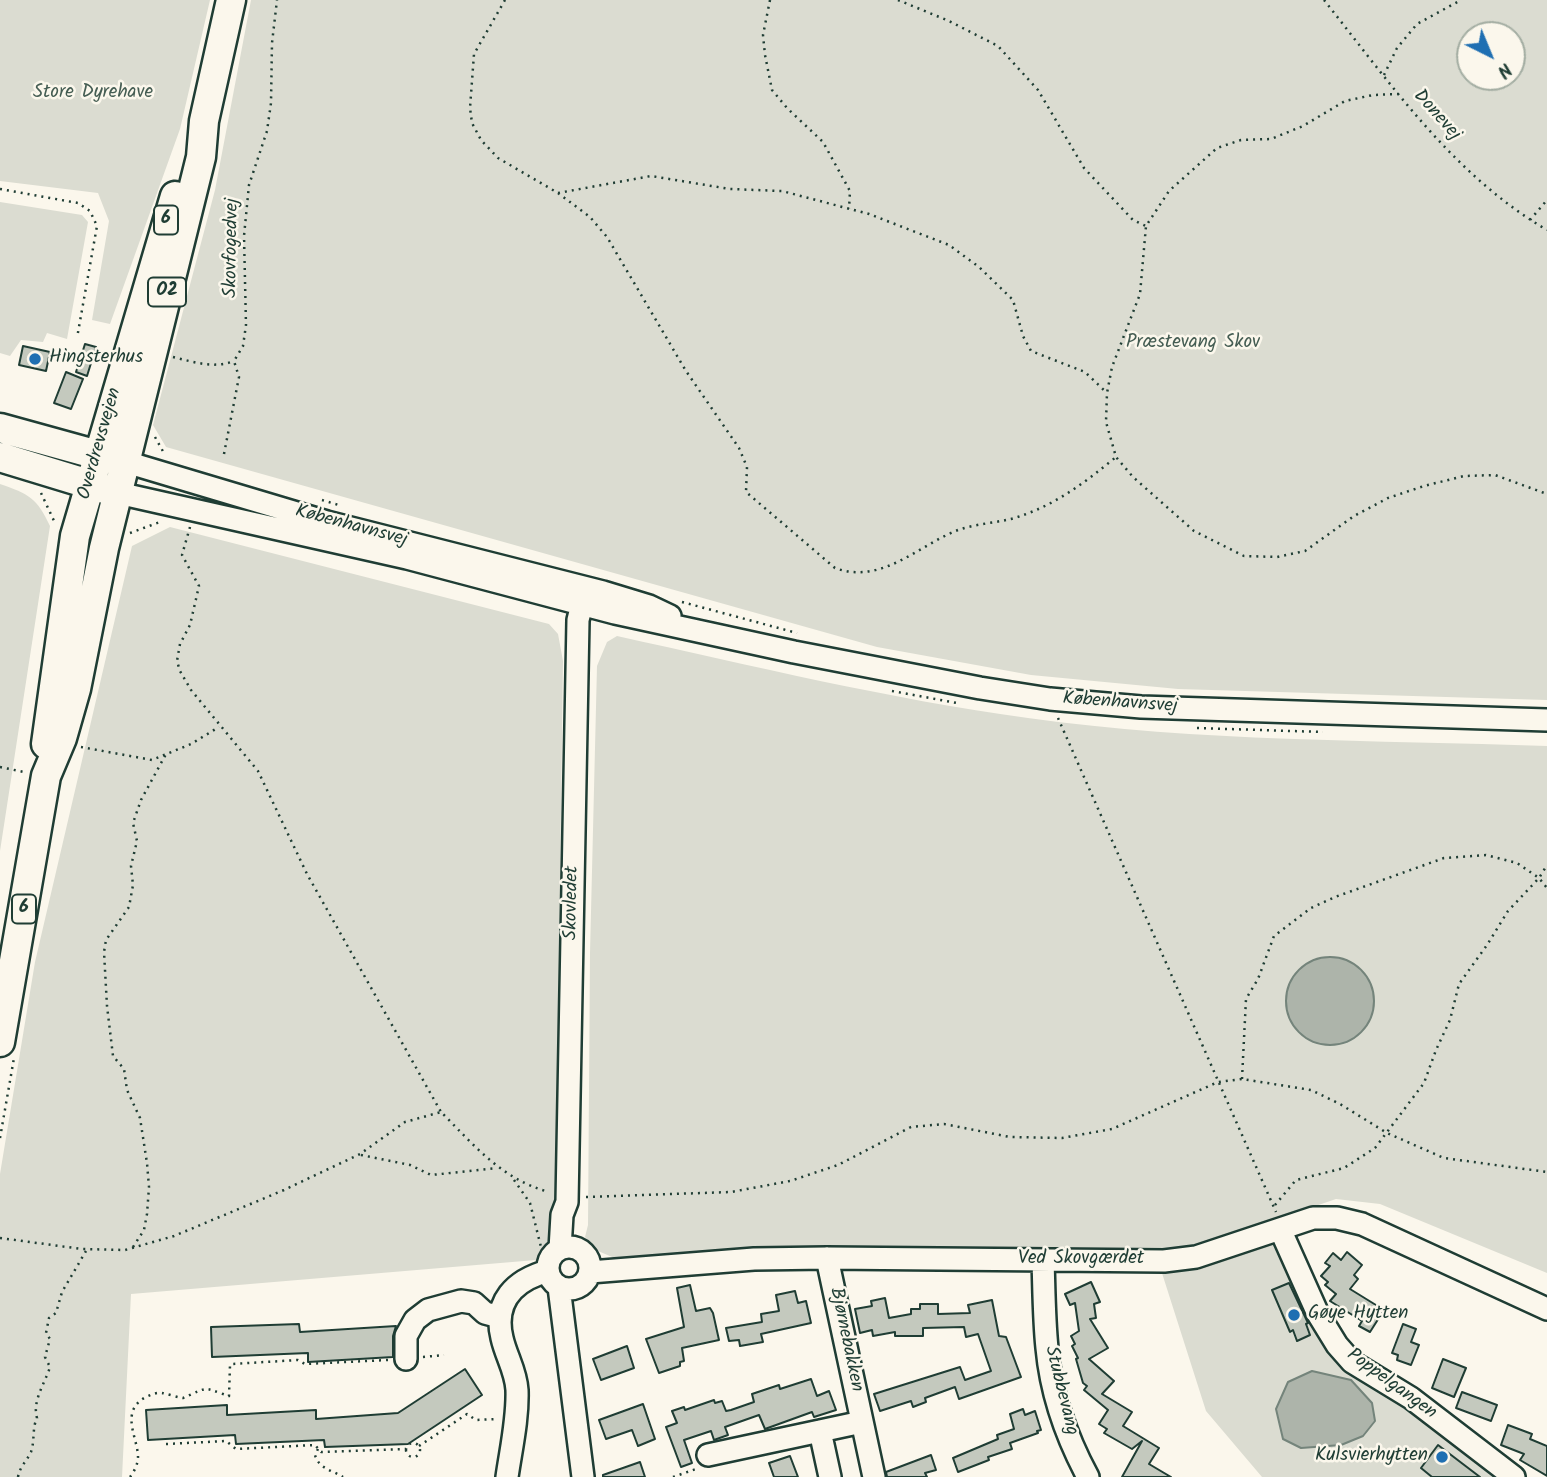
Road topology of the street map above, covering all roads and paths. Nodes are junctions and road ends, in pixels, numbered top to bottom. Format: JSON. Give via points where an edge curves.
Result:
{"nodes":[{"id":1,"x":231,"y":0,"type":"edge"},
{"id":2,"x":277,"y":0,"type":"edge"},
{"id":3,"x":505,"y":0,"type":"edge"},
{"id":4,"x":771,"y":0,"type":"edge"},
{"id":5,"x":898,"y":0,"type":"edge"},
{"id":6,"x":1324,"y":0,"type":"edge"},
{"id":7,"x":1452,"y":0,"type":"edge"},
{"id":8,"x":1459,"y":1,"type":"edge"},
{"id":9,"x":1384,"y":75,"type":"junction"},
{"id":10,"x":1399,"y":94,"type":"junction"},
{"id":11,"x":204,"y":121,"type":"junction"},
{"id":12,"x":0,"y":189,"type":"edge"},
{"id":13,"x":558,"y":193,"type":"junction"},
{"id":14,"x":1547,"y":200,"type":"edge"},
{"id":15,"x":849,"y":209,"type":"junction"},
{"id":16,"x":1530,"y":220,"type":"junction"},
{"id":17,"x":1146,"y":226,"type":"junction"},
{"id":18,"x":1547,"y":230,"type":"edge"},
{"id":19,"x":77,"y":338,"type":"dead end"},
{"id":20,"x":152,"y":352,"type":"junction"},
{"id":21,"x":234,"y":360,"type":"junction"},
{"id":22,"x":1107,"y":393,"type":"junction"},
{"id":23,"x":0,"y":428,"type":"edge"},
{"id":24,"x":136,"y":448,"type":"junction"},
{"id":25,"x":224,"y":454,"type":"dead end"},
{"id":26,"x":97,"y":455,"type":"junction"},
{"id":27,"x":165,"y":456,"type":"junction"},
{"id":28,"x":0,"y":457,"type":"edge"},
{"id":29,"x":173,"y":457,"type":"dead end"},
{"id":30,"x":1116,"y":457,"type":"junction"},
{"id":31,"x":89,"y":485,"type":"junction"},
{"id":32,"x":39,"y":490,"type":"dead end"},
{"id":33,"x":118,"y":493,"type":"junction"},
{"id":34,"x":1547,"y":494,"type":"edge"},
{"id":35,"x":313,"y":498,"type":"dead end"},
{"id":36,"x":353,"y":509,"type":"dead end"},
{"id":37,"x":164,"y":520,"type":"dead end"},
{"id":38,"x":55,"y":523,"type":"dead end"},
{"id":39,"x":190,"y":526,"type":"dead end"},
{"id":40,"x":122,"y":536,"type":"dead end"},
{"id":41,"x":584,"y":596,"type":"junction"},
{"id":42,"x":680,"y":601,"type":"dead end"},
{"id":43,"x":807,"y":635,"type":"dead end"},
{"id":44,"x":1050,"y":699,"type":"junction"},
{"id":45,"x":1547,"y":720,"type":"edge"},
{"id":46,"x":219,"y":727,"type":"junction"},
{"id":47,"x":77,"y":746,"type":"dead end"},
{"id":48,"x":166,"y":754,"type":"junction"},
{"id":49,"x":0,"y":767,"type":"edge"},
{"id":50,"x":46,"y":776,"type":"junction"},
{"id":51,"x":1547,"y":865,"type":"edge"},
{"id":52,"x":1539,"y":878,"type":"junction"},
{"id":53,"x":1547,"y":888,"type":"edge"},
{"id":54,"x":8,"y":1044,"type":"edge"},
{"id":55,"x":1242,"y":1079,"type":"junction"},
{"id":56,"x":1218,"y":1082,"type":"junction"},
{"id":57,"x":441,"y":1112,"type":"junction"},
{"id":58,"x":1387,"y":1133,"type":"junction"},
{"id":59,"x":0,"y":1138,"type":"edge"},
{"id":60,"x":360,"y":1154,"type":"junction"},
{"id":61,"x":497,"y":1168,"type":"junction"},
{"id":62,"x":1547,"y":1172,"type":"edge"},
{"id":63,"x":512,"y":1177,"type":"junction"},
{"id":64,"x":567,"y":1200,"type":"junction"},
{"id":65,"x":1274,"y":1206,"type":"junction"},
{"id":66,"x":1280,"y":1229,"type":"junction"},
{"id":67,"x":0,"y":1238,"type":"edge"},
{"id":68,"x":132,"y":1247,"type":"junction"},
{"id":69,"x":87,"y":1250,"type":"junction"},
{"id":70,"x":827,"y":1258,"type":"junction"},
{"id":71,"x":1043,"y":1260,"type":"junction"},
{"id":72,"x":565,"y":1268,"type":"junction"},
{"id":73,"x":1547,"y":1308,"type":"edge"},
{"id":74,"x":500,"y":1318,"type":"junction"},
{"id":75,"x":444,"y":1355,"type":"dead end"},
{"id":76,"x":407,"y":1359,"type":"junction"},
{"id":77,"x":516,"y":1416,"type":"junction"},
{"id":78,"x":862,"y":1422,"type":"junction"},
{"id":79,"x":820,"y":1431,"type":"junction"},
{"id":80,"x":166,"y":1444,"type":"dead end"},
{"id":81,"x":419,"y":1446,"type":"junction"},
{"id":82,"x":318,"y":1449,"type":"junction"},
{"id":83,"x":406,"y":1449,"type":"junction"},
{"id":84,"x":708,"y":1455,"type":"dead end"},
{"id":85,"x":18,"y":1477,"type":"edge"},
{"id":86,"x":130,"y":1477,"type":"edge"},
{"id":87,"x":343,"y":1477,"type":"edge"},
{"id":88,"x":508,"y":1477,"type":"edge"},
{"id":89,"x":583,"y":1477,"type":"edge"},
{"id":90,"x":830,"y":1477,"type":"edge"},
{"id":91,"x":874,"y":1477,"type":"edge"},
{"id":92,"x":1088,"y":1477,"type":"edge"},
{"id":93,"x":1514,"y":1477,"type":"edge"}],
"edges":[{"from":1,"to":11,"type":"main road","name":"Overdrevsvejen","number":"6"},
{"from":2,"to":21,"type":"path","name":"Skovfogedvej","via":[[267,131],[249,185],[245,223],[246,325],[243,346]]},
{"from":3,"to":13,"type":"path","via":[[474,54],[472,123],[498,158]]},
{"from":4,"to":15,"type":"path","via":[[764,35],[772,90],[823,142],[850,191]]},
{"from":5,"to":17,"type":"path","via":[[998,46],[1038,90],[1084,168],[1133,220]]},
{"from":6,"to":9,"type":"path","name":"Donevej"},
{"from":7,"to":8,"type":"path"},
{"from":8,"to":9,"type":"path","via":[[1417,24],[1397,48]]},
{"from":9,"to":10,"type":"path","name":"Donevej"},
{"from":10,"to":16,"type":"path","name":"Donevej","via":[[1427,130],[1484,186]]},
{"from":10,"to":17,"type":"path","via":[[1345,101],[1303,127],[1271,139],[1241,140],[1217,148],[1169,191]]},
{"from":11,"to":20,"type":"main road","name":"Overdrevsvejen","number":"O2","via":[[201,157]]},
{"from":11,"to":26,"type":"main road","name":"Overdrevsvejen","number":"6","via":[[168,214]]},
{"from":12,"to":19,"type":"path","via":[[78,203],[90,211],[97,226]]},
{"from":13,"to":15,"type":"path","via":[[651,176],[730,189],[782,191]]},
{"from":13,"to":30,"type":"path","via":[[590,217],[618,253],[686,371],[739,448],[747,467],[746,492],[835,568],[849,573],[873,571],[960,529],[1035,510],[1072,493]]},
{"from":14,"to":16,"type":"path"},
{"from":15,"to":22,"type":"path","via":[[948,245],[1013,300],[1031,351],[1085,372]]},
{"from":16,"to":18,"type":"path","name":"Donevej"},
{"from":17,"to":22,"type":"path","via":[[1140,294]]},
{"from":20,"to":21,"type":"path","via":[[209,365]]},
{"from":20,"to":24,"type":"main road","name":"Overdrevsvejen","number":"O2"},
{"from":21,"to":25,"type":"path","name":"Skovfogedvej","via":[[239,377]]},
{"from":22,"to":30,"type":"path","via":[[1106,422]]},
{"from":23,"to":26,"type":"main road","name":"Københavnsvej"},
{"from":24,"to":26,"type":"main road","name":"Københavnsvej"},
{"from":24,"to":27,"type":"path"},
{"from":24,"to":27,"type":"path"},
{"from":24,"to":33,"type":"main road","name":"Overdrevsvejen","number":"O2"},
{"from":24,"to":41,"type":"street","name":"Københavnsvej","via":[[327,522]]},
{"from":26,"to":31,"type":"main road","name":"Overdrevsvejen","number":"6"},
{"from":27,"to":29,"type":"path"},
{"from":28,"to":31,"type":"main road","name":"Københavnsvej"},
{"from":30,"to":34,"type":"path","via":[[1194,531],[1244,556],[1278,557],[1306,551],[1388,498],[1464,476],[1495,475]]},
{"from":31,"to":33,"type":"main road","name":"Københavnsvej"},
{"from":31,"to":50,"type":"main road","name":"Overdrevsvejen","number":"6","via":[[65,599],[46,739]]},
{"from":32,"to":38,"type":"path"},
{"from":33,"to":41,"type":"street","name":"Københavnsvej"},
{"from":33,"to":50,"type":"main road","name":"Overdrevsvejen","via":[[76,690]]},
{"from":35,"to":36,"type":"path"},
{"from":37,"to":40,"type":"path"},
{"from":39,"to":46,"type":"path","via":[[183,555],[199,586],[177,662],[191,691]]},
{"from":41,"to":44,"type":"street","name":"Københavnsvej","via":[[700,631],[794,652]]},
{"from":41,"to":64,"type":"street","name":"Skovledet","via":[[578,631]]},
{"from":42,"to":43,"type":"path"},
{"from":44,"to":45,"type":"street","name":"Københavnsvej","via":[[1141,708]]},
{"from":44,"to":56,"type":"path"},
{"from":46,"to":48,"type":"path"},
{"from":46,"to":57,"type":"path","via":[[258,771],[307,874]]},
{"from":47,"to":48,"type":"path","via":[[152,760]]},
{"from":48,"to":68,"type":"path","via":[[133,822],[137,841],[129,907],[106,940],[104,952],[113,1056],[124,1069],[127,1090],[140,1118],[147,1163],[147,1214],[144,1230]]},
{"from":49,"to":50,"type":"path"},
{"from":50,"to":54,"type":"main road","name":"Overdrevsvejen","number":"6"},
{"from":51,"to":52,"type":"path"},
{"from":52,"to":53,"type":"path"},
{"from":52,"to":55,"type":"path","via":[[1517,863],[1486,855],[1444,858],[1311,908],[1274,936],[1246,999]]},
{"from":52,"to":58,"type":"path","via":[[1508,911],[1458,984],[1450,1020],[1424,1083]]},
{"from":54,"to":59,"type":"path"},
{"from":55,"to":56,"type":"path"},
{"from":55,"to":58,"type":"path","via":[[1311,1090]]},
{"from":56,"to":64,"type":"path","via":[[1112,1129],[1062,1138],[1010,1137],[944,1124],[911,1126],[838,1165],[790,1181],[731,1192]]},
{"from":56,"to":65,"type":"path"},
{"from":57,"to":60,"type":"path","via":[[405,1122]]},
{"from":57,"to":61,"type":"path"},
{"from":58,"to":62,"type":"path","via":[[1444,1158]]},
{"from":58,"to":65,"type":"path","via":[[1376,1148],[1344,1167],[1296,1180]]},
{"from":60,"to":61,"type":"path","via":[[410,1165],[431,1175]]},
{"from":60,"to":68,"type":"path","via":[[174,1236]]},
{"from":61,"to":63,"type":"path"},
{"from":63,"to":64,"type":"path"},
{"from":63,"to":72,"type":"path","via":[[530,1203],[539,1243]]},
{"from":64,"to":72,"type":"street","name":"Skovledet","via":[[562,1215]]},
{"from":65,"to":66,"type":"path"},
{"from":66,"to":71,"type":"street","name":"Ved Skovgærdet","via":[[1196,1257]]},
{"from":66,"to":73,"type":"street","name":"Ved Skovgærdet","via":[[1313,1218],[1363,1224]]},
{"from":66,"to":93,"type":"street","name":"Poppelgangen","via":[[1318,1314],[1352,1362],[1411,1398]]},
{"from":67,"to":69,"type":"path"},
{"from":68,"to":69,"type":"path"},
{"from":69,"to":85,"type":"path","via":[[62,1292],[56,1313],[49,1318],[45,1357],[50,1367],[37,1398],[30,1455]]},
{"from":70,"to":71,"type":"street","name":"Ved Skovgærdet"},
{"from":70,"to":72,"type":"street","name":"Ved Skovgærdet"},
{"from":70,"to":78,"type":"street","name":"Bjørnebakken"},
{"from":71,"to":92,"type":"street","name":"Stubbevang","via":[[1047,1350],[1059,1405]]},
{"from":72,"to":74,"type":"street","name":"Ved Skovgærdet","via":[[530,1276],[516,1285]]},
{"from":72,"to":89,"type":"street","name":"Skovledet","via":[[569,1364]]},
{"from":74,"to":76,"type":"street","via":[[461,1301],[428,1310],[406,1336]]},
{"from":74,"to":77,"type":"street","via":[[501,1338],[514,1369]]},
{"from":75,"to":76,"type":"path"},
{"from":76,"to":86,"type":"path","via":[[230,1364],[229,1396],[205,1387],[183,1398],[164,1393],[147,1396],[133,1411],[138,1457]]},
{"from":77,"to":81,"type":"path","via":[[483,1421],[467,1414]]},
{"from":77,"to":88,"type":"street"},
{"from":78,"to":79,"type":"street"},
{"from":78,"to":91,"type":"street","name":"Bjørnebakken"},
{"from":79,"to":84,"type":"street"},
{"from":79,"to":90,"type":"street"},
{"from":80,"to":82,"type":"path","via":[[226,1441],[236,1449],[315,1445]]},
{"from":81,"to":83,"type":"path","via":[[411,1443]]},
{"from":81,"to":83,"type":"path","via":[[414,1457]]},
{"from":82,"to":83,"type":"path"},
{"from":82,"to":87,"type":"path","via":[[316,1460]]}]}
